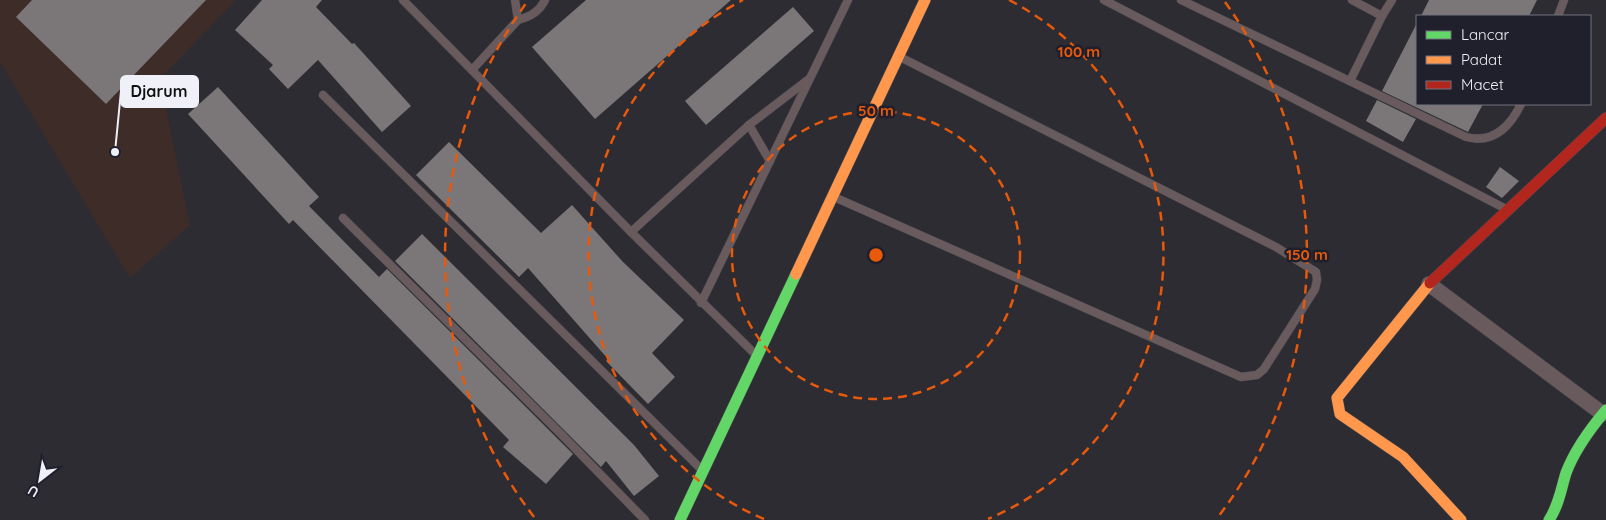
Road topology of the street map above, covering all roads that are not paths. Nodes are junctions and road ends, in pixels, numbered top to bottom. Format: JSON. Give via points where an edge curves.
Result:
{"nodes":[{"id":1,"x":403,"y":0,"type":"edge"},
{"id":2,"x":515,"y":0,"type":"edge"},
{"id":3,"x":545,"y":0,"type":"edge"},
{"id":4,"x":848,"y":0,"type":"edge"},
{"id":5,"x":925,"y":0,"type":"edge"},
{"id":6,"x":1104,"y":0,"type":"edge"},
{"id":7,"x":1181,"y":0,"type":"edge"},
{"id":8,"x":1352,"y":0,"type":"edge"},
{"id":9,"x":1392,"y":0,"type":"edge"},
{"id":10,"x":1564,"y":0,"type":"edge"},
{"id":11,"x":1558,"y":15,"type":"edge"},
{"id":12,"x":1382,"y":16,"type":"junction"},
{"id":13,"x":518,"y":20,"type":"junction"},
{"id":14,"x":899,"y":56,"type":"junction"},
{"id":15,"x":472,"y":70,"type":"junction"},
{"id":16,"x":811,"y":78,"type":"junction"},
{"id":17,"x":1350,"y":81,"type":"junction"},
{"id":18,"x":323,"y":95,"type":"dead end"},
{"id":19,"x":1520,"y":105,"type":"edge"},
{"id":20,"x":1606,"y":118,"type":"edge"},
{"id":21,"x":749,"y":126,"type":"junction"},
{"id":22,"x":770,"y":161,"type":"junction"},
{"id":23,"x":834,"y":196,"type":"junction"},
{"id":24,"x":1508,"y":210,"type":"junction"},
{"id":25,"x":343,"y":218,"type":"dead end"},
{"id":26,"x":630,"y":232,"type":"junction"},
{"id":27,"x":1429,"y":284,"type":"junction"},
{"id":28,"x":702,"y":303,"type":"junction"},
{"id":29,"x":757,"y":355,"type":"junction"},
{"id":30,"x":1604,"y":412,"type":"edge"},
{"id":31,"x":702,"y":470,"type":"junction"},
{"id":32,"x":645,"y":520,"type":"edge"},
{"id":33,"x":680,"y":520,"type":"edge"},
{"id":34,"x":1461,"y":520,"type":"edge"},
{"id":35,"x":1548,"y":520,"type":"edge"}],
"edges":[{"from":1,"to":15,"type":"lane"},
{"from":2,"to":13,"type":"lane"},
{"from":3,"to":13,"type":"lane","via":[[530,17]]},
{"from":4,"to":16,"type":"lane"},
{"from":5,"to":14,"type":"street"},
{"from":6,"to":24,"type":"lane"},
{"from":7,"to":17,"type":"lane"},
{"from":8,"to":12,"type":"lane"},
{"from":9,"to":12,"type":"lane"},
{"from":10,"to":11,"type":"lane"},
{"from":12,"to":17,"type":"lane"},
{"from":13,"to":15,"type":"lane"},
{"from":14,"to":23,"type":"street"},
{"from":14,"to":23,"type":"lane","via":[[1276,247],[1316,272],[1315,289],[1264,369],[1257,375],[1241,377]]},
{"from":15,"to":26,"type":"lane"},
{"from":16,"to":21,"type":"lane"},
{"from":16,"to":22,"type":"lane"},
{"from":17,"to":19,"type":"lane","via":[[1442,127],[1476,140],[1498,134]]},
{"from":18,"to":31,"type":"lane"},
{"from":20,"to":24,"type":"street"},
{"from":21,"to":22,"type":"lane"},
{"from":21,"to":26,"type":"lane"},
{"from":22,"to":28,"type":"lane"},
{"from":23,"to":29,"type":"street"},
{"from":24,"to":27,"type":"street"},
{"from":25,"to":32,"type":"lane"},
{"from":26,"to":28,"type":"lane"},
{"from":27,"to":30,"type":"street"},
{"from":27,"to":34,"type":"street","via":[[1340,391],[1337,406],[1346,420],[1410,462]]},
{"from":28,"to":29,"type":"lane"},
{"from":29,"to":31,"type":"street"},
{"from":30,"to":35,"type":"street","via":[[1576,451],[1564,476],[1559,503]]},
{"from":31,"to":33,"type":"street"}]}
